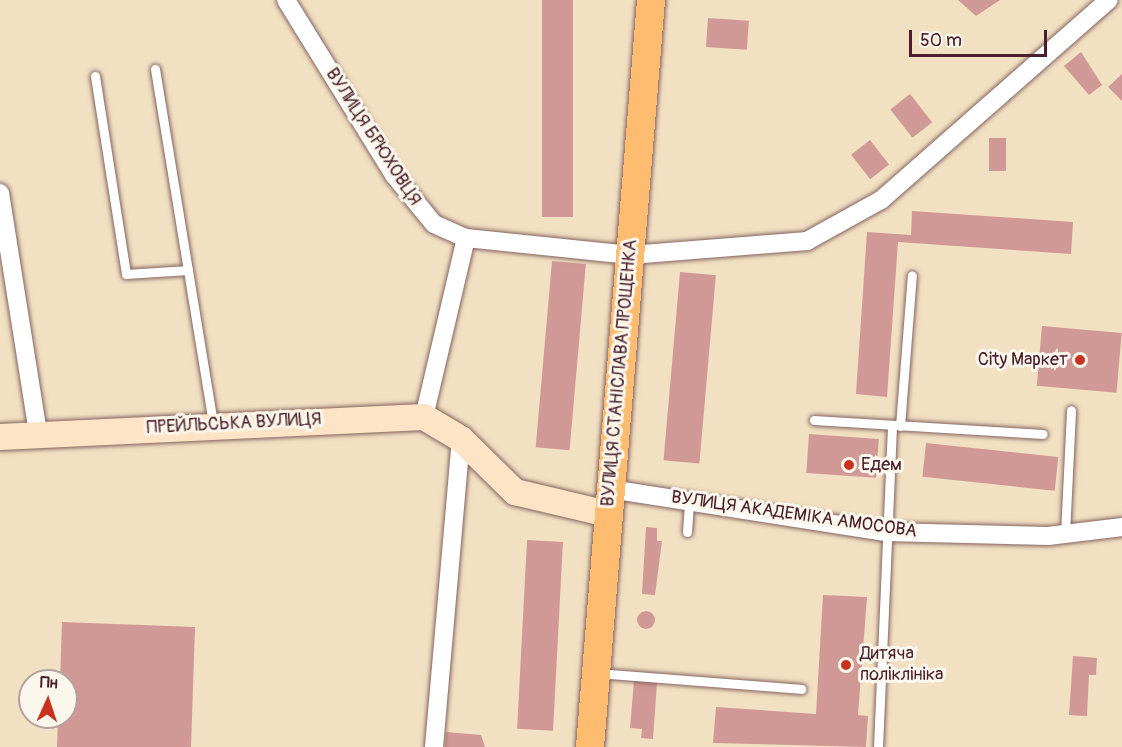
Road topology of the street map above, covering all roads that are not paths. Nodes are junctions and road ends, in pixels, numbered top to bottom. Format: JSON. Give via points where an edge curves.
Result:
{"nodes":[{"id":1,"x":286,"y":0,"type":"edge"},
{"id":2,"x":651,"y":0,"type":"edge"},
{"id":3,"x":1109,"y":0,"type":"edge"},
{"id":4,"x":155,"y":69,"type":"dead end"},
{"id":5,"x":95,"y":76,"type":"dead end"},
{"id":6,"x":0,"y":194,"type":"edge"},
{"id":7,"x":466,"y":238,"type":"junction"},
{"id":8,"x":630,"y":255,"type":"junction"},
{"id":9,"x":188,"y":270,"type":"junction"},
{"id":10,"x":912,"y":275,"type":"dead end"},
{"id":11,"x":1071,"y":410,"type":"dead end"},
{"id":12,"x":424,"y":417,"type":"junction"},
{"id":13,"x":814,"y":420,"type":"dead end"},
{"id":14,"x":213,"y":424,"type":"junction"},
{"id":15,"x":896,"y":425,"type":"junction"},
{"id":16,"x":38,"y":434,"type":"junction"},
{"id":17,"x":1043,"y":434,"type":"dead end"},
{"id":18,"x":0,"y":437,"type":"edge"},
{"id":19,"x":461,"y":439,"type":"junction"},
{"id":20,"x":609,"y":501,"type":"junction"},
{"id":21,"x":688,"y":501,"type":"junction"},
{"id":22,"x":1122,"y":528,"type":"edge"},
{"id":23,"x":886,"y":531,"type":"junction"},
{"id":24,"x":687,"y":532,"type":"dead end"},
{"id":25,"x":1065,"y":534,"type":"junction"},
{"id":26,"x":596,"y":673,"type":"junction"},
{"id":27,"x":801,"y":688,"type":"dead end"},
{"id":28,"x":434,"y":747,"type":"edge"},
{"id":29,"x":590,"y":747,"type":"edge"},
{"id":30,"x":878,"y":747,"type":"edge"}],
"edges":[{"from":1,"to":7,"type":"street","name":"ВУЛИЦЯ БРЮХОВЦЯ","via":[[418,207],[434,224]]},
{"from":2,"to":8,"type":"main road","name":"ВУЛИЦЯ СТАНІСЛАВА ПРОЩЕНКА"},
{"from":3,"to":8,"type":"street","name":"ВУЛИЦЯ БРЮХОВЦЯ","via":[[881,200],[807,241]]},
{"from":4,"to":9,"type":"lane"},
{"from":5,"to":9,"type":"lane","via":[[126,274]]},
{"from":6,"to":16,"type":"street"},
{"from":7,"to":8,"type":"street","name":"ВУЛИЦЯ БРЮХОВЦЯ"},
{"from":7,"to":12,"type":"street"},
{"from":8,"to":20,"type":"main road","name":"ВУЛИЦЯ СТАНІСЛАВА ПРОЩЕНКА"},
{"from":9,"to":14,"type":"lane"},
{"from":10,"to":15,"type":"lane"},
{"from":11,"to":25,"type":"lane"},
{"from":12,"to":14,"type":"street","name":"ПРЕЙЛЬСЬКА ВУЛИЦЯ"},
{"from":12,"to":19,"type":"street"},
{"from":13,"to":15,"type":"lane"},
{"from":14,"to":16,"type":"street","name":"ПРЕЙЛЬСЬКА ВУЛИЦЯ"},
{"from":15,"to":17,"type":"lane"},
{"from":15,"to":23,"type":"lane"},
{"from":16,"to":18,"type":"street","name":"ПРЕЙЛЬСЬКА ВУЛИЦЯ"},
{"from":19,"to":20,"type":"street","via":[[515,492]]},
{"from":19,"to":28,"type":"street"},
{"from":20,"to":21,"type":"street","name":"ВУЛИЦЯ АКАДЕМІКА АМОСОВА"},
{"from":20,"to":26,"type":"main road","name":"ВУЛИЦЯ СТАНІСЛАВА ПРОЩЕНКА"},
{"from":21,"to":23,"type":"street","name":"ВУЛИЦЯ АКАДЕМІКА АМОСОВА"},
{"from":21,"to":24,"type":"lane"},
{"from":22,"to":25,"type":"street","name":"ВУЛИЦЯ АКАДЕМІКА АМОСОВА"},
{"from":23,"to":25,"type":"street","name":"ВУЛИЦЯ АКАДЕМІКА АМОСОВА","via":[[975,537]]},
{"from":23,"to":30,"type":"lane"},
{"from":26,"to":27,"type":"lane"},
{"from":26,"to":29,"type":"main road","name":"ВУЛИЦЯ СТАНІСЛАВА ПРОЩЕНКА"}]}
